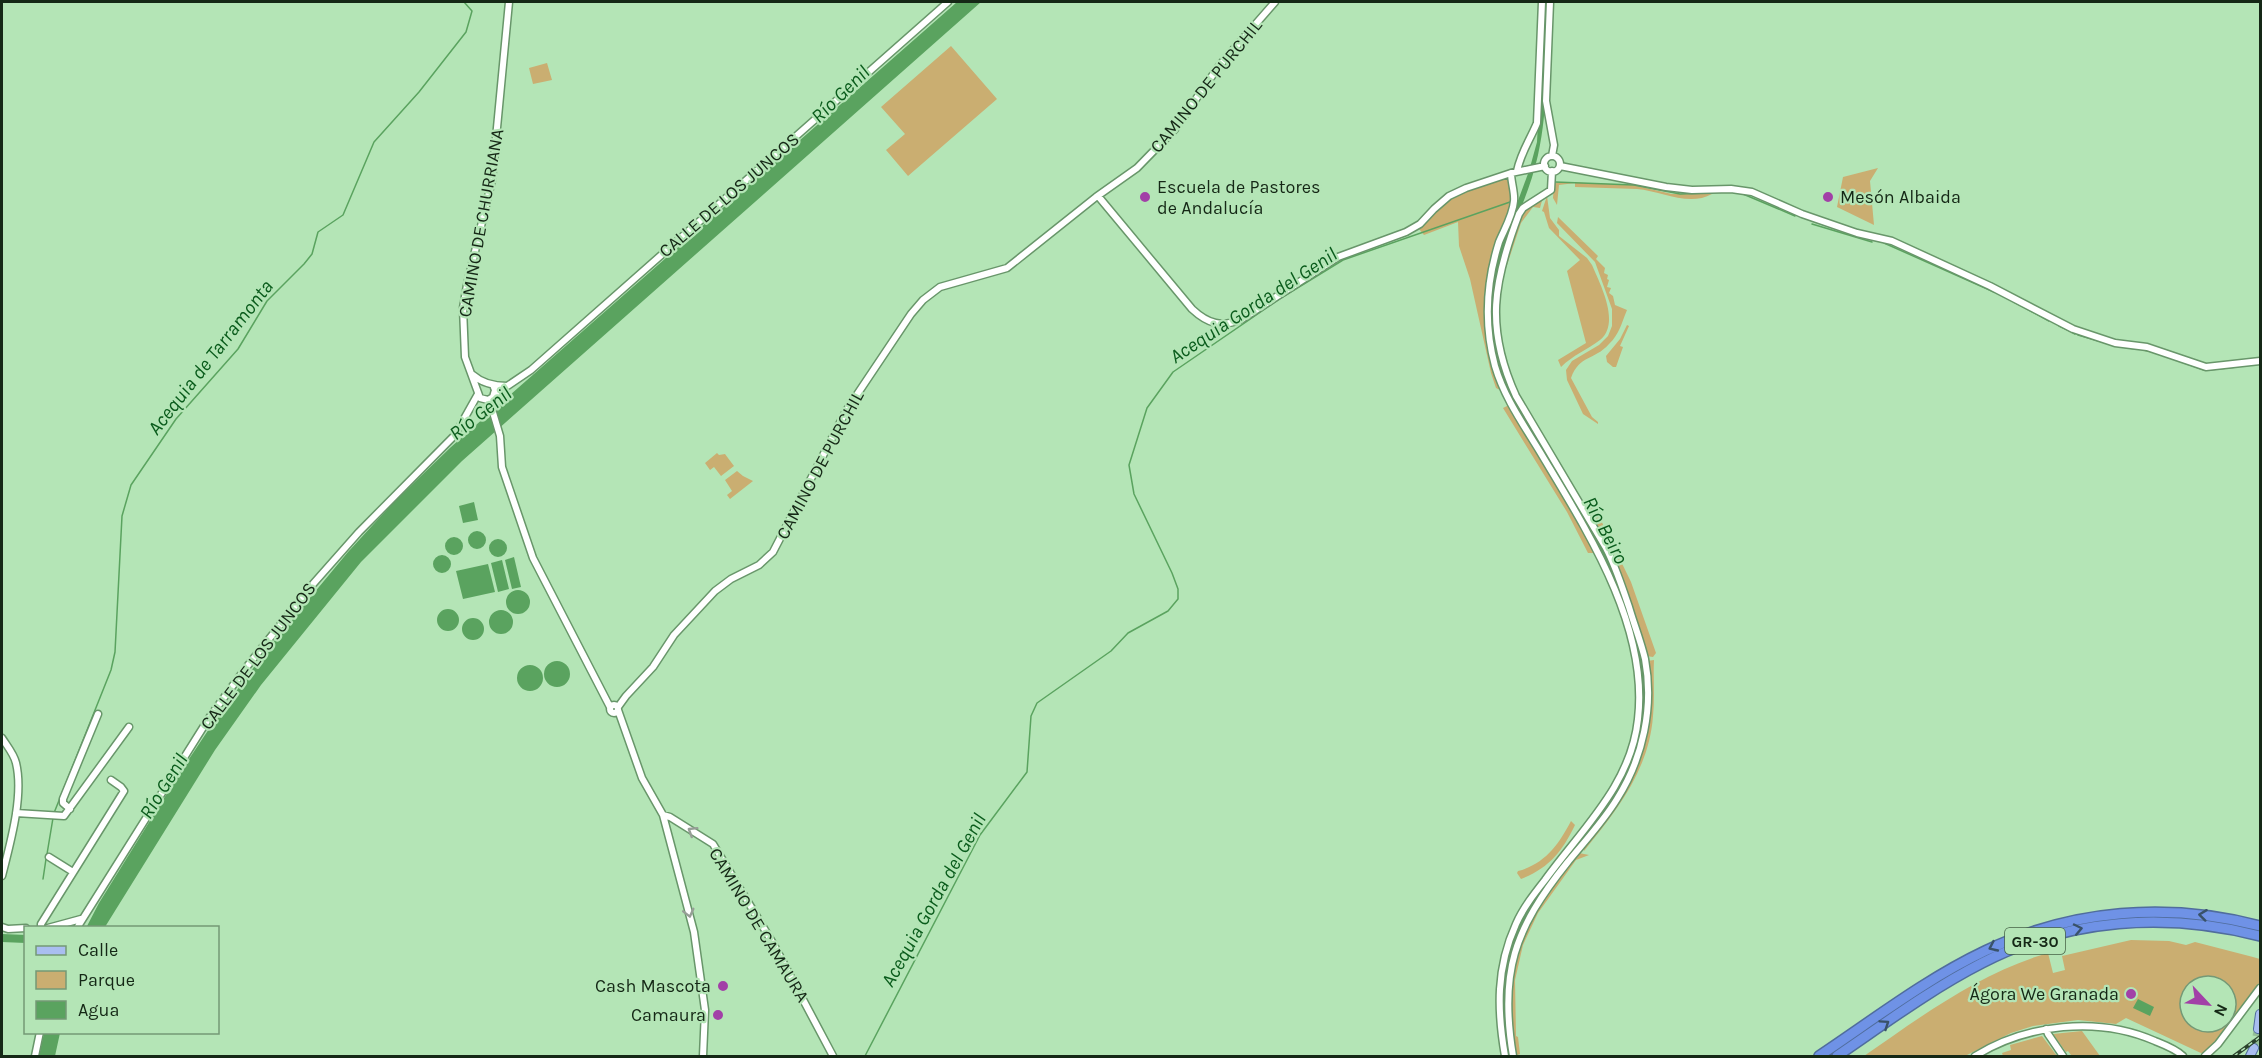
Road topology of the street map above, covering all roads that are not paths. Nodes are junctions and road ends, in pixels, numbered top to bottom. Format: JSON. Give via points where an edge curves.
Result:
{"nodes":[{"id":1,"x":509,"y":2,"type":"edge"},
{"id":2,"x":948,"y":2,"type":"edge"},
{"id":3,"x":1275,"y":2,"type":"edge"},
{"id":4,"x":1542,"y":2,"type":"edge"},
{"id":5,"x":1550,"y":2,"type":"edge"},
{"id":6,"x":1552,"y":156,"type":"junction"},
{"id":7,"x":1545,"y":166,"type":"junction"},
{"id":8,"x":1560,"y":166,"type":"junction"},
{"id":9,"x":1552,"y":171,"type":"junction"},
{"id":10,"x":1514,"y":172,"type":"junction"},
{"id":11,"x":1098,"y":195,"type":"junction"},
{"id":12,"x":2260,"y":360,"type":"edge"},
{"id":13,"x":470,"y":372,"type":"junction"},
{"id":14,"x":484,"y":382,"type":"junction"},
{"id":15,"x":493,"y":385,"type":"junction"},
{"id":16,"x":508,"y":386,"type":"junction"},
{"id":17,"x":480,"y":396,"type":"junction"},
{"id":18,"x":493,"y":396,"type":"junction"},
{"id":19,"x":492,"y":409,"type":"junction"},
{"id":20,"x":614,"y":708,"type":"junction"},
{"id":21,"x":98,"y":714,"type":"dead end"},
{"id":22,"x":129,"y":727,"type":"dead end"},
{"id":23,"x":2,"y":738,"type":"edge"},
{"id":24,"x":111,"y":780,"type":"dead end"},
{"id":25,"x":70,"y":809,"type":"junction"},
{"id":26,"x":16,"y":813,"type":"junction"},
{"id":27,"x":663,"y":815,"type":"junction"},
{"id":28,"x":49,"y":856,"type":"dead end"},
{"id":29,"x":73,"y":872,"type":"junction"},
{"id":30,"x":2,"y":876,"type":"edge"},
{"id":31,"x":79,"y":923,"type":"edge"},
{"id":32,"x":41,"y":926,"type":"edge"},
{"id":33,"x":56,"y":926,"type":"edge"},
{"id":34,"x":2260,"y":926,"type":"edge"},
{"id":35,"x":2,"y":927,"type":"edge"},
{"id":36,"x":24,"y":928,"type":"edge"},
{"id":37,"x":2260,"y":936,"type":"edge"},
{"id":38,"x":2260,"y":988,"type":"edge"},
{"id":39,"x":2260,"y":1014,"type":"edge"},
{"id":40,"x":2046,"y":1029,"type":"junction"},
{"id":41,"x":2258,"y":1029,"type":"dead end"},
{"id":42,"x":40,"y":1034,"type":"edge"},
{"id":43,"x":2254,"y":1048,"type":"dead end"},
{"id":44,"x":35,"y":1056,"type":"edge"},
{"id":45,"x":703,"y":1056,"type":"edge"},
{"id":46,"x":832,"y":1056,"type":"edge"},
{"id":47,"x":1505,"y":1056,"type":"edge"},
{"id":48,"x":1513,"y":1056,"type":"edge"},
{"id":49,"x":1819,"y":1056,"type":"edge"},
{"id":50,"x":1837,"y":1056,"type":"edge"},
{"id":51,"x":1975,"y":1056,"type":"edge"},
{"id":52,"x":2063,"y":1056,"type":"edge"},
{"id":53,"x":2183,"y":1056,"type":"edge"},
{"id":54,"x":2205,"y":1056,"type":"edge"},
{"id":55,"x":2250,"y":1056,"type":"edge"}],
"edges":[{"from":1,"to":13,"type":"street","name":"CAMINO DE CHURRIANA","via":[[492,180],[463,308],[463,340]]},
{"from":2,"to":16,"type":"street","name":"CALLE DE LOS JUNCOS","via":[[531,370]]},
{"from":3,"to":11,"type":"street","name":"CAMINO DE PURCHIL","via":[[1220,66],[1164,142],[1137,168]]},
{"from":4,"to":10,"type":"street","via":[[1537,123]]},
{"from":5,"to":6,"type":"street","via":[[1546,101],[1554,145]]},
{"from":6,"to":7,"type":"street","via":[[1546,159]]},
{"from":6,"to":8,"type":"street","via":[[1559,159]]},
{"from":7,"to":9,"type":"street"},
{"from":7,"to":10,"type":"street"},
{"from":8,"to":9,"type":"street"},
{"from":8,"to":12,"type":"street","via":[[1666,187],[1752,192],[1802,214],[1892,241],[1990,286],[2055,322],[2115,343],[2147,347],[2206,367]]},
{"from":9,"to":48,"type":"street","via":[[1551,190],[1522,208],[1500,268],[1495,307],[1499,348],[1516,396],[1616,570],[1645,660],[1647,707],[1638,755],[1618,798],[1542,895],[1520,936],[1507,993]]},
{"from":10,"to":11,"type":"street","via":[[1449,196],[1420,225],[1338,257],[1242,319],[1221,325],[1202,318],[1192,309]]},
{"from":10,"to":47,"type":"street","via":[[1514,201],[1489,286],[1488,329],[1494,359],[1509,400],[1603,560],[1637,661],[1640,694],[1634,741],[1618,783],[1516,923],[1501,975],[1498,1008]]},
{"from":11,"to":20,"type":"street","name":"CAMINO DE PURCHIL","via":[[1007,268],[950,284],[923,300],[846,411],[773,552],[716,591]]},
{"from":13,"to":14,"type":"street"},
{"from":13,"to":17,"type":"street","name":"CAMINO DE CHURRIANA"},
{"from":14,"to":15,"type":"street"},
{"from":14,"to":17,"type":"street","via":[[479,385]]},
{"from":15,"to":16,"type":"street"},
{"from":15,"to":18,"type":"street","name":"CAMINO DE CHURRIANA"},
{"from":16,"to":18,"type":"street","name":"CALLE DE LOS JUNCOS"},
{"from":17,"to":18,"type":"street","name":"CALLE DE LOS JUNCOS"},
{"from":17,"to":19,"type":"street","name":"CAMINO DE CHURRIANA"},
{"from":17,"to":31,"type":"street","name":"CALLE DE LOS JUNCOS","via":[[455,435],[359,532],[245,669],[209,718]]},
{"from":18,"to":19,"type":"street","name":"CAMINO DE CHURRIANA"},
{"from":19,"to":20,"type":"street","name":"CAMINO DE CHURRIANA","via":[[500,436],[502,466],[533,558]]},
{"from":20,"to":27,"type":"street","via":[[642,778]]},
{"from":21,"to":25,"type":"street","via":[[63,799]]},
{"from":22,"to":25,"type":"street"},
{"from":23,"to":26,"type":"street","via":[[16,762]]},
{"from":24,"to":29,"type":"street","via":[[124,791]]},
{"from":25,"to":26,"type":"street","via":[[64,816]]},
{"from":26,"to":30,"type":"street"},
{"from":27,"to":45,"type":"street","one_way":true,"via":[[694,932],[705,1011]]},
{"from":46,"to":27,"type":"street","name":"CAMINO DE CAMAURA","one_way":true,"via":[[774,945],[713,844]]},
{"from":28,"to":29,"type":"street"},
{"from":29,"to":32,"type":"street"},
{"from":31,"to":33,"type":"street"},
{"from":34,"to":49,"type":"highway","number":"GR-30","one_way":true,"via":[[2208,915],[2148,912],[2093,916],[2038,929],[1953,968]]},
{"from":35,"to":36,"type":"street"},
{"from":50,"to":37,"type":"highway","number":"GR-30","one_way":true,"via":[[1954,979],[2012,949],[2050,936],[2095,926],[2162,921]]},
{"from":38,"to":54,"type":"street"},
{"from":39,"to":41,"type":"main road"},
{"from":40,"to":51,"type":"street"},
{"from":40,"to":52,"type":"street"},
{"from":40,"to":53,"type":"street","via":[[2118,1029],[2148,1038]]},
{"from":42,"to":44,"type":"street"},
{"from":43,"to":55,"type":"main road"}]}
